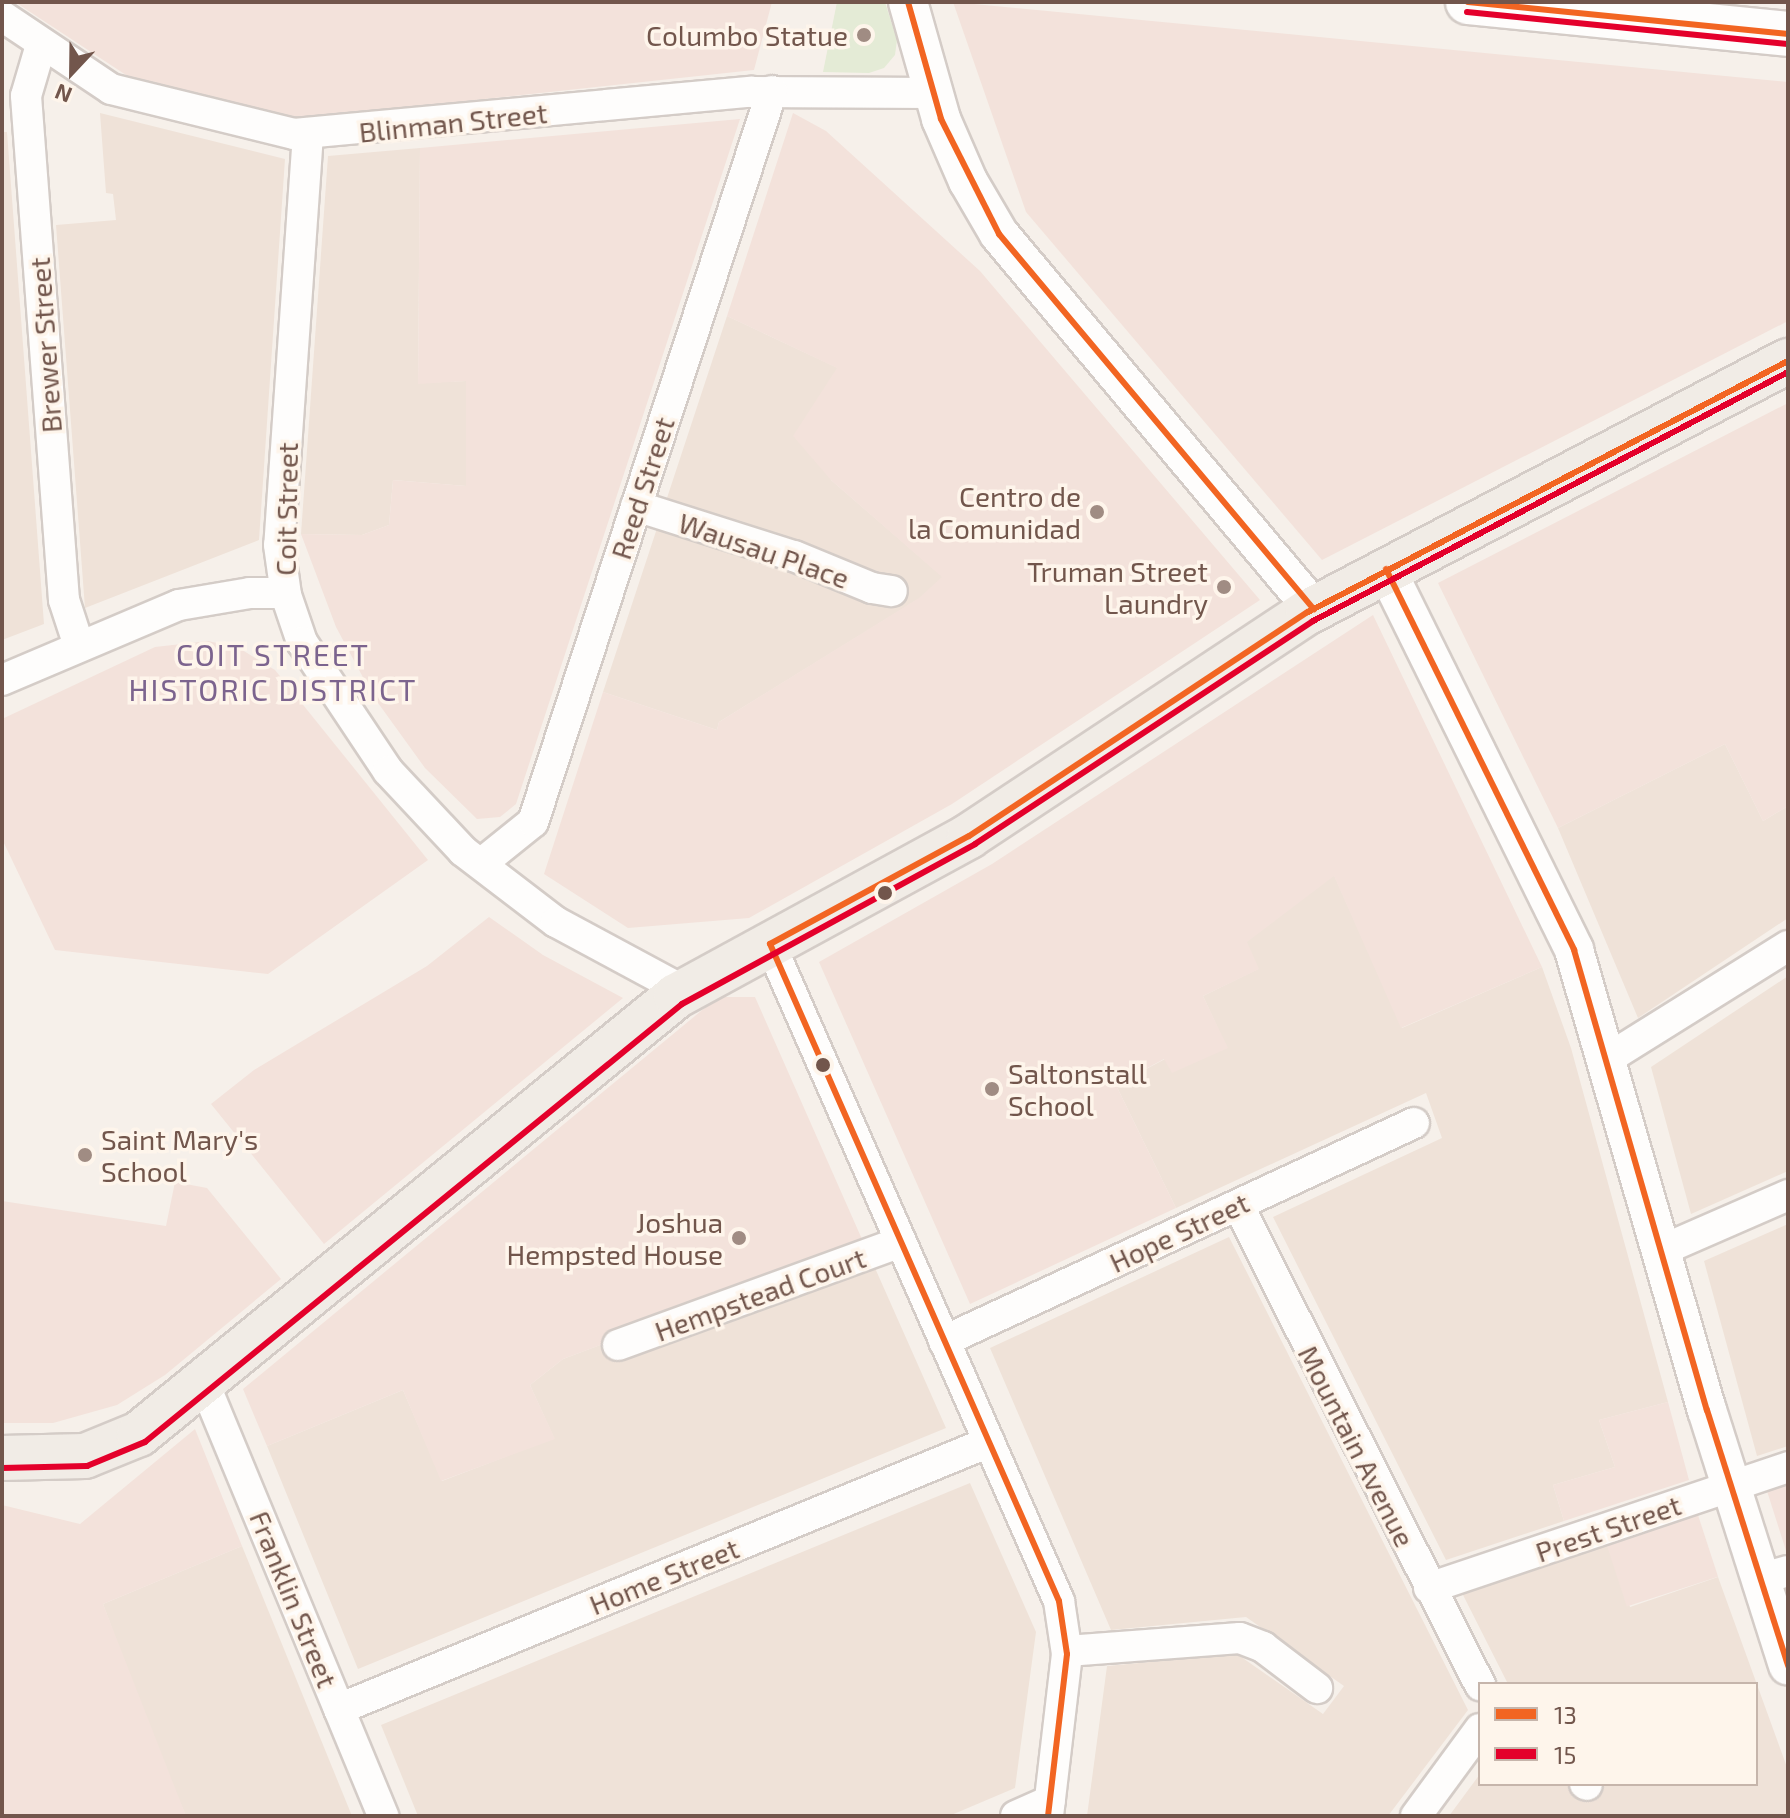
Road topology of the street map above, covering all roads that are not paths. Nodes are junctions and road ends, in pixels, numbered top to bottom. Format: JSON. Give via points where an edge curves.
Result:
{"nodes":[{"id":1,"x":908,"y":2,"type":"edge"},
{"id":2,"x":1468,"y":2,"type":"edge"},
{"id":3,"x":1706,"y":14,"type":"edge"},
{"id":4,"x":2,"y":16,"type":"edge"},
{"id":5,"x":1788,"y":34,"type":"edge"},
{"id":6,"x":41,"y":45,"type":"junction"},
{"id":7,"x":772,"y":91,"type":"junction"},
{"id":8,"x":932,"y":93,"type":"junction"},
{"id":9,"x":308,"y":134,"type":"junction"},
{"id":10,"x":1788,"y":361,"type":"edge"},
{"id":11,"x":636,"y":506,"type":"junction"},
{"id":12,"x":1386,"y":569,"type":"junction"},
{"id":13,"x":892,"y":591,"type":"dead end"},
{"id":14,"x":285,"y":593,"type":"junction"},
{"id":15,"x":1314,"y":609,"type":"junction"},
{"id":16,"x":79,"y":646,"type":"junction"},
{"id":17,"x":2,"y":680,"type":"edge"},
{"id":18,"x":482,"y":863,"type":"junction"},
{"id":19,"x":770,"y":944,"type":"junction"},
{"id":20,"x":1788,"y":946,"type":"edge"},
{"id":21,"x":684,"y":991,"type":"junction"},
{"id":22,"x":1607,"y":1059,"type":"junction"},
{"id":23,"x":1414,"y":1123,"type":"dead end"},
{"id":24,"x":1788,"y":1195,"type":"edge"},
{"id":25,"x":1238,"y":1205,"type":"junction"},
{"id":26,"x":901,"y":1242,"type":"junction"},
{"id":27,"x":1660,"y":1251,"type":"junction"},
{"id":28,"x":944,"y":1341,"type":"junction"},
{"id":29,"x":618,"y":1345,"type":"dead end"},
{"id":30,"x":204,"y":1383,"type":"junction"},
{"id":31,"x":989,"y":1442,"type":"junction"},
{"id":32,"x":2,"y":1458,"type":"edge"},
{"id":33,"x":1788,"y":1467,"type":"edge"},
{"id":34,"x":1731,"y":1487,"type":"junction"},
{"id":35,"x":1774,"y":1575,"type":"edge"},
{"id":36,"x":1429,"y":1588,"type":"junction"},
{"id":37,"x":1067,"y":1651,"type":"junction"},
{"id":38,"x":1788,"y":1665,"type":"edge"},
{"id":39,"x":1478,"y":1682,"type":"edge"},
{"id":40,"x":1317,"y":1688,"type":"dead end"},
{"id":41,"x":339,"y":1709,"type":"junction"},
{"id":42,"x":1478,"y":1732,"type":"edge"},
{"id":43,"x":1049,"y":1809,"type":"edge"},
{"id":44,"x":383,"y":1816,"type":"edge"},
{"id":45,"x":1016,"y":1816,"type":"edge"},
{"id":46,"x":1416,"y":1816,"type":"edge"}],
"edges":[{"from":1,"to":8,"type":"street"},
{"from":2,"to":3,"type":"main road"},
{"from":3,"to":5,"type":"main road"},
{"from":4,"to":6,"type":"street","name":"Blinman Street"},
{"from":6,"to":9,"type":"street","name":"Blinman Street","via":[[86,77],[139,99],[272,131]]},
{"from":6,"to":16,"type":"street","name":"Brewer Street","via":[[29,69],[26,96],[64,600]]},
{"from":7,"to":8,"type":"street","name":"Blinman Street"},
{"from":7,"to":9,"type":"street","name":"Blinman Street"},
{"from":7,"to":11,"type":"street","name":"Reed Street"},
{"from":8,"to":15,"type":"street","via":[[968,181],[999,234]]},
{"from":9,"to":14,"type":"street","name":"Coit Street","via":[[281,519]]},
{"from":10,"to":12,"type":"main road"},
{"from":11,"to":13,"type":"street","name":"Wausau Place"},
{"from":11,"to":18,"type":"street","name":"Reed Street","via":[[533,822]]},
{"from":12,"to":15,"type":"main road"},
{"from":12,"to":22,"type":"street","via":[[1558,913]]},
{"from":14,"to":16,"type":"street","via":[[179,605]]},
{"from":14,"to":18,"type":"street","name":"Coit Street","via":[[302,642],[358,732],[436,825]]},
{"from":15,"to":19,"type":"main road","via":[[969,836]]},
{"from":16,"to":17,"type":"street"},
{"from":18,"to":21,"type":"street","name":"Coit Street","via":[[556,922]]},
{"from":19,"to":21,"type":"main road"},
{"from":19,"to":26,"type":"street"},
{"from":20,"to":22,"type":"street"},
{"from":21,"to":30,"type":"main road","via":[[414,1206]]},
{"from":22,"to":27,"type":"street"},
{"from":23,"to":25,"type":"street","name":"Hope Street"},
{"from":24,"to":27,"type":"street"},
{"from":25,"to":28,"type":"street","name":"Hope Street"},
{"from":25,"to":36,"type":"street","name":"Mountain Avenue"},
{"from":26,"to":28,"type":"street"},
{"from":26,"to":29,"type":"street","name":"Hempstead Court"},
{"from":27,"to":34,"type":"street"},
{"from":28,"to":31,"type":"street"},
{"from":30,"to":32,"type":"main road","via":[[139,1434],[107,1450],[62,1460]]},
{"from":30,"to":41,"type":"street","name":"Franklin Street"},
{"from":31,"to":37,"type":"street","via":[[1059,1601]]},
{"from":31,"to":41,"type":"street","name":"Home Street"},
{"from":33,"to":34,"type":"street","name":"Prest Street"},
{"from":34,"to":35,"type":"street"},
{"from":34,"to":36,"type":"street","name":"Prest Street"},
{"from":35,"to":38,"type":"street"},
{"from":36,"to":39,"type":"street","name":"Mountain Avenue"},
{"from":37,"to":40,"type":"street","via":[[1240,1638],[1263,1647]]},
{"from":37,"to":43,"type":"street"},
{"from":41,"to":44,"type":"street","name":"Franklin Street"},
{"from":42,"to":46,"type":"street"},
{"from":43,"to":45,"type":"street"}]}
